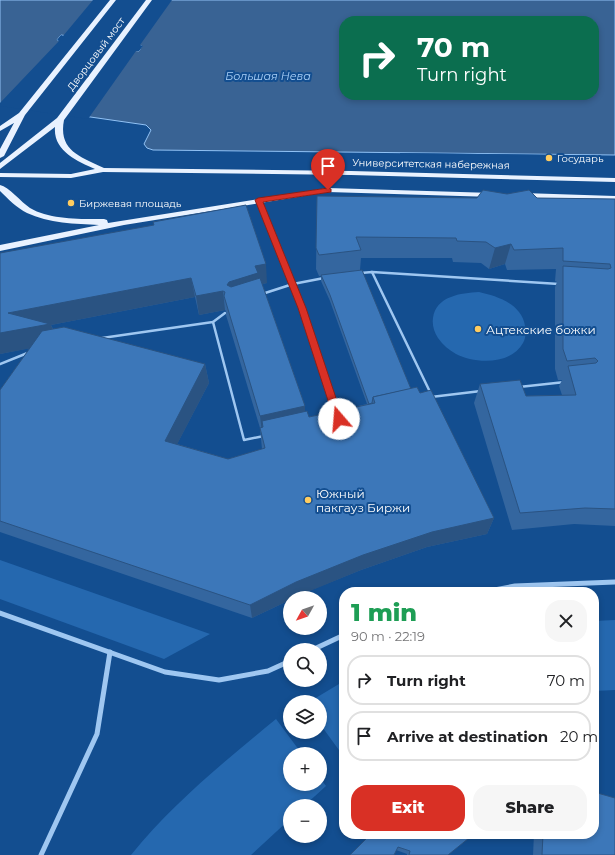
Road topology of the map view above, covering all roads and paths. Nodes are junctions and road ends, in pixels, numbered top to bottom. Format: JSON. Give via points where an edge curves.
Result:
{"nodes":[{"id":1,"x":113,"y":0,"type":"edge"},
{"id":2,"x":149,"y":0,"type":"edge"},
{"id":3,"x":22,"y":114,"type":"junction"},
{"id":4,"x":60,"y":120,"type":"junction"},
{"id":5,"x":0,"y":128,"type":"edge"},
{"id":6,"x":0,"y":156,"type":"edge"},
{"id":7,"x":0,"y":167,"type":"edge"},
{"id":8,"x":103,"y":170,"type":"junction"},
{"id":9,"x":0,"y":175,"type":"edge"},
{"id":10,"x":615,"y":180,"type":"edge"},
{"id":11,"x":0,"y":187,"type":"edge"},
{"id":12,"x":499,"y":195,"type":"edge"},
{"id":13,"x":515,"y":196,"type":"edge"},
{"id":14,"x":615,"y":199,"type":"edge"},
{"id":15,"x":258,"y":200,"type":"junction"},
{"id":16,"x":124,"y":222,"type":"junction"},
{"id":17,"x":0,"y":248,"type":"edge"},
{"id":18,"x":372,"y":272,"type":"junction"},
{"id":19,"x":358,"y":274,"type":"edge"},
{"id":20,"x":330,"y":277,"type":"edge"},
{"id":21,"x":293,"y":284,"type":"junction"},
{"id":22,"x":561,"y":284,"type":"edge"},
{"id":23,"x":258,"y":295,"type":"edge"},
{"id":24,"x":225,"y":313,"type":"edge"},
{"id":25,"x":213,"y":322,"type":"junction"},
{"id":26,"x":94,"y":340,"type":"edge"},
{"id":27,"x":36,"y":349,"type":"edge"},
{"id":28,"x":0,"y":364,"type":"edge"},
{"id":29,"x":571,"y":381,"type":"edge"},
{"id":30,"x":517,"y":387,"type":"edge"},
{"id":31,"x":486,"y":391,"type":"edge"},
{"id":32,"x":433,"y":397,"type":"junction"},
{"id":33,"x":426,"y":399,"type":"edge"},
{"id":34,"x":339,"y":419,"type":"edge"},
{"id":35,"x":266,"y":436,"type":"edge"},
{"id":36,"x":615,"y":582,"type":"edge"},
{"id":37,"x":510,"y":587,"type":"edge"},
{"id":38,"x":0,"y":613,"type":"edge"},
{"id":39,"x":339,"y":637,"type":"edge"},
{"id":40,"x":327,"y":643,"type":"edge"},
{"id":41,"x":110,"y":652,"type":"junction"},
{"id":42,"x":283,"y":664,"type":"edge"},
{"id":43,"x":41,"y":855,"type":"edge"}],
"edges":[{"from":1,"to":3,"type":"main road","name":"Дворцовый мост"},
{"from":2,"to":4,"type":"main road","name":"Дворцовый мост"},
{"from":3,"to":5,"type":"main road"},
{"from":3,"to":6,"type":"main road"},
{"from":4,"to":7,"type":"main road"},
{"from":4,"to":8,"type":"main road","name":"Университетская набережная","via":[[59,135],[64,148],[77,158]]},
{"from":8,"to":9,"type":"main road","name":"Университетская набережная","via":[[71,176]]},
{"from":8,"to":10,"type":"main road","name":"Университетская набережная"},
{"from":11,"to":16,"type":"main road","via":[[30,211],[81,222]]},
{"from":12,"to":15,"type":"main road","via":[[328,190]]},
{"from":13,"to":14,"type":"main road"},
{"from":15,"to":16,"type":"main road"},
{"from":15,"to":21,"type":"lane"},
{"from":16,"to":17,"type":"main road"},
{"from":18,"to":19,"type":"lane"},
{"from":18,"to":22,"type":"lane"},
{"from":18,"to":32,"type":"lane"},
{"from":20,"to":21,"type":"lane"},
{"from":21,"to":23,"type":"lane"},
{"from":21,"to":34,"type":"lane"},
{"from":24,"to":25,"type":"lane"},
{"from":25,"to":26,"type":"lane"},
{"from":25,"to":35,"type":"lane","via":[[244,440]]},
{"from":27,"to":28,"type":"lane"},
{"from":29,"to":30,"type":"lane"},
{"from":31,"to":32,"type":"lane"},
{"from":32,"to":33,"type":"lane"},
{"from":36,"to":37,"type":"street"},
{"from":38,"to":41,"type":"street"},
{"from":39,"to":40,"type":"street"},
{"from":41,"to":42,"type":"street","via":[[166,672],[219,680],[268,671]]},
{"from":41,"to":43,"type":"street","via":[[97,734]]}]}
